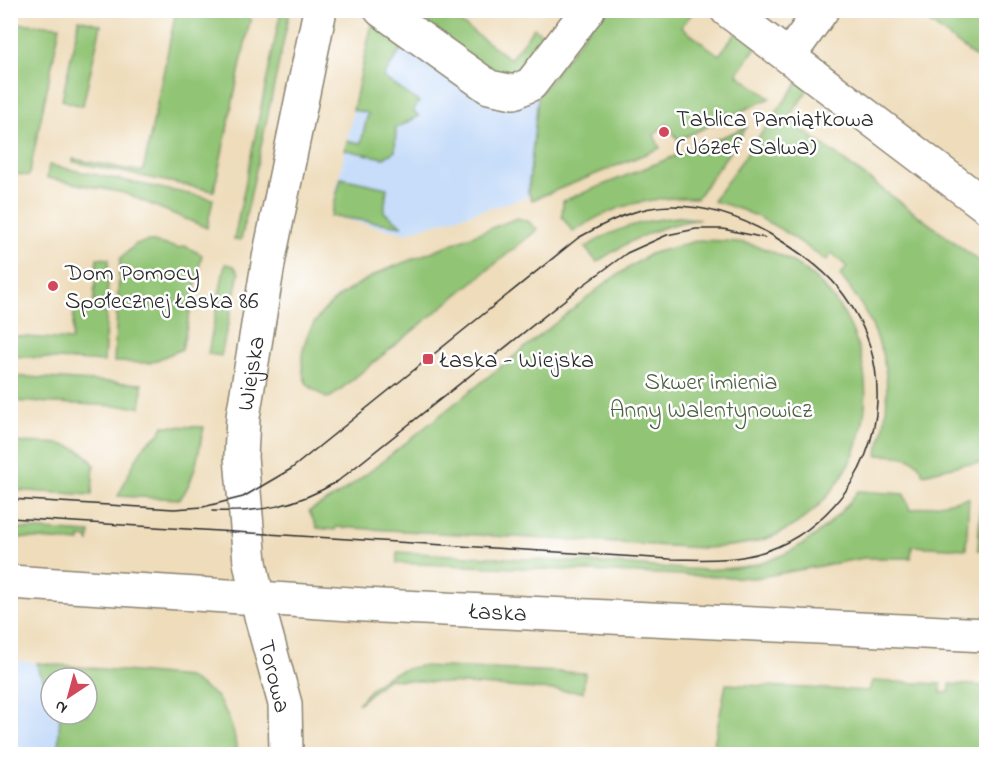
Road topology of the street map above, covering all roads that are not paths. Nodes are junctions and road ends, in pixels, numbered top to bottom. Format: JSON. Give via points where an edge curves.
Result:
{"nodes":[{"id":1,"x":320,"y":10,"type":"edge"},
{"id":2,"x":381,"y":10,"type":"edge"},
{"id":3,"x":588,"y":10,"type":"edge"},
{"id":4,"x":727,"y":10,"type":"edge"},
{"id":5,"x":822,"y":10,"type":"edge"},
{"id":6,"x":789,"y":56,"type":"junction"},
{"id":7,"x":987,"y":206,"type":"edge"},
{"id":8,"x":10,"y":582,"type":"edge"},
{"id":9,"x":257,"y":598,"type":"junction"},
{"id":10,"x":987,"y":635,"type":"edge"},
{"id":11,"x":286,"y":754,"type":"edge"}],
"edges":[{"from":1,"to":9,"type":"street","name":"Wiejska","via":[[269,258],[244,407],[244,512]]},
{"from":2,"to":3,"type":"street","via":[[489,87],[514,92],[531,84]]},
{"from":4,"to":6,"type":"street"},
{"from":5,"to":6,"type":"street"},
{"from":6,"to":7,"type":"street"},
{"from":8,"to":9,"type":"street","name":"Łaska"},
{"from":9,"to":10,"type":"street","name":"Łaska"},
{"from":9,"to":11,"type":"street","name":"Torowa","via":[[285,704]]}]}
